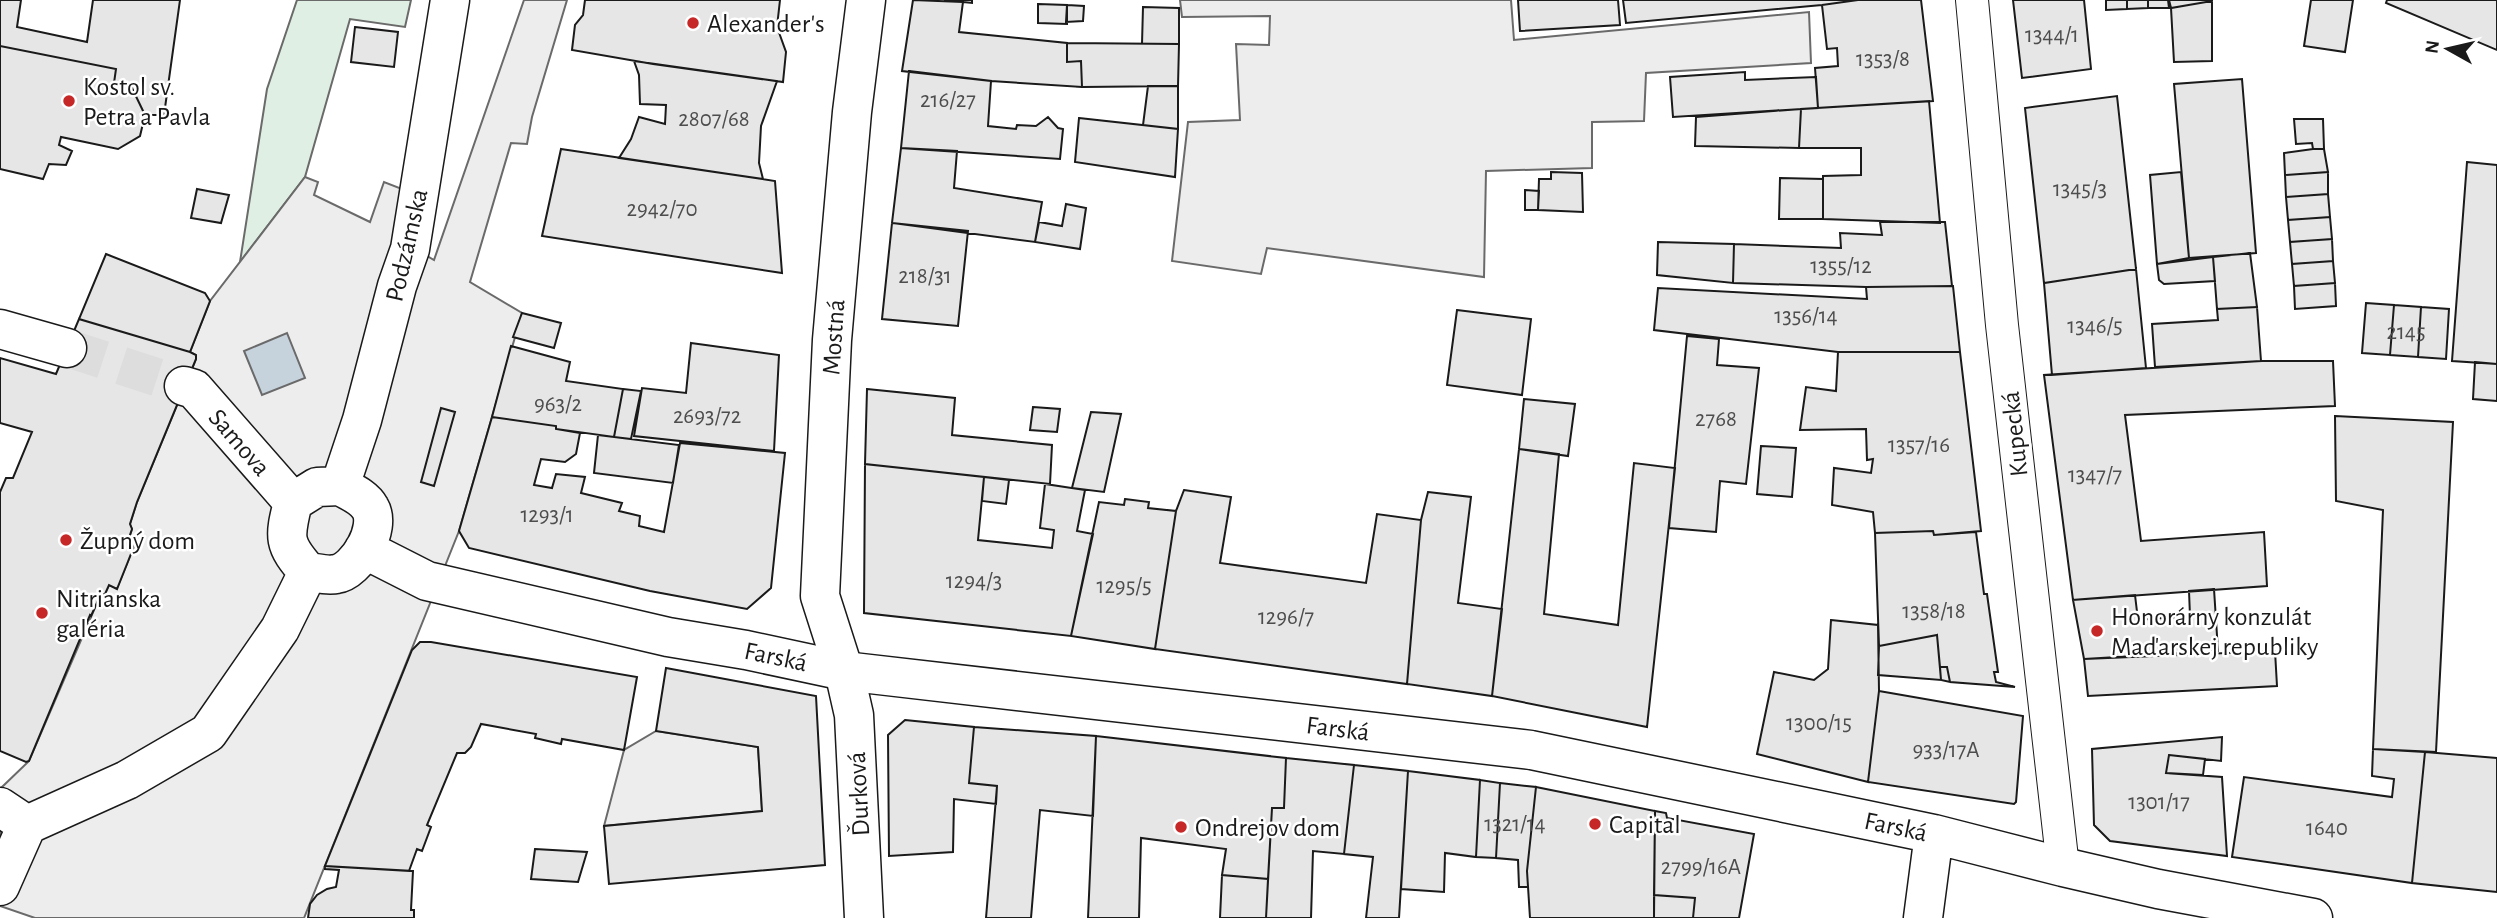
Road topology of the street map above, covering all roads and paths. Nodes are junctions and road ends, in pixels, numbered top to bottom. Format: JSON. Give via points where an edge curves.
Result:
{"nodes":[{"id":1,"x":450,"y":0,"type":"edge"},
{"id":2,"x":866,"y":0,"type":"edge"},
{"id":3,"x":1972,"y":0,"type":"edge"},
{"id":4,"x":0,"y":329,"type":"edge"},
{"id":5,"x":67,"y":348,"type":"tunnel mouth"},
{"id":6,"x":184,"y":386,"type":"tunnel mouth"},
{"id":7,"x":340,"y":486,"type":"junction"},
{"id":8,"x":293,"y":502,"type":"junction"},
{"id":9,"x":364,"y":549,"type":"junction"},
{"id":10,"x":309,"y":572,"type":"junction"},
{"id":11,"x":844,"y":671,"type":"junction"},
{"id":12,"x":14,"y":816,"type":"edge"},
{"id":13,"x":1934,"y":834,"type":"junction"},
{"id":14,"x":2063,"y":867,"type":"junction"},
{"id":15,"x":0,"y":886,"type":"edge"},
{"id":16,"x":1924,"y":915,"type":"edge"},
{"id":17,"x":864,"y":918,"type":"edge"},
{"id":18,"x":2313,"y":918,"type":"edge"}],
"edges":[{"from":1,"to":7,"type":"street","name":"Podzámska","via":[[410,249]]},
{"from":2,"to":11,"type":"street","name":"Mostná","via":[[832,340],[820,589]]},
{"from":3,"to":14,"type":"street","name":"Kupecká","via":[[2002,325]]},
{"from":4,"to":5,"type":"street"},
{"from":6,"to":8,"type":"street","name":"Samova","via":[[194,389]]},
{"from":7,"to":8,"type":"street","via":[[317,486]]},
{"from":7,"to":9,"type":"street","via":[[361,497],[372,510],[374,531]]},
{"from":8,"to":10,"type":"street","via":[[285,531],[291,553]]},
{"from":9,"to":10,"type":"street","via":[[337,575]]},
{"from":9,"to":11,"type":"street","name":"Farská","via":[[427,581],[668,637]]},
{"from":10,"to":12,"type":"street","via":[[280,629],[208,733],[127,780]]},
{"from":11,"to":13,"type":"street","name":"Farská","via":[[1531,750]]},
{"from":11,"to":17,"type":"street","name":"Ďurková","via":[[854,715]]},
{"from":12,"to":15,"type":"street"},
{"from":13,"to":14,"type":"street","name":"Farská"},
{"from":13,"to":16,"type":"street"},
{"from":14,"to":18,"type":"street","name":"Farská"}]}
